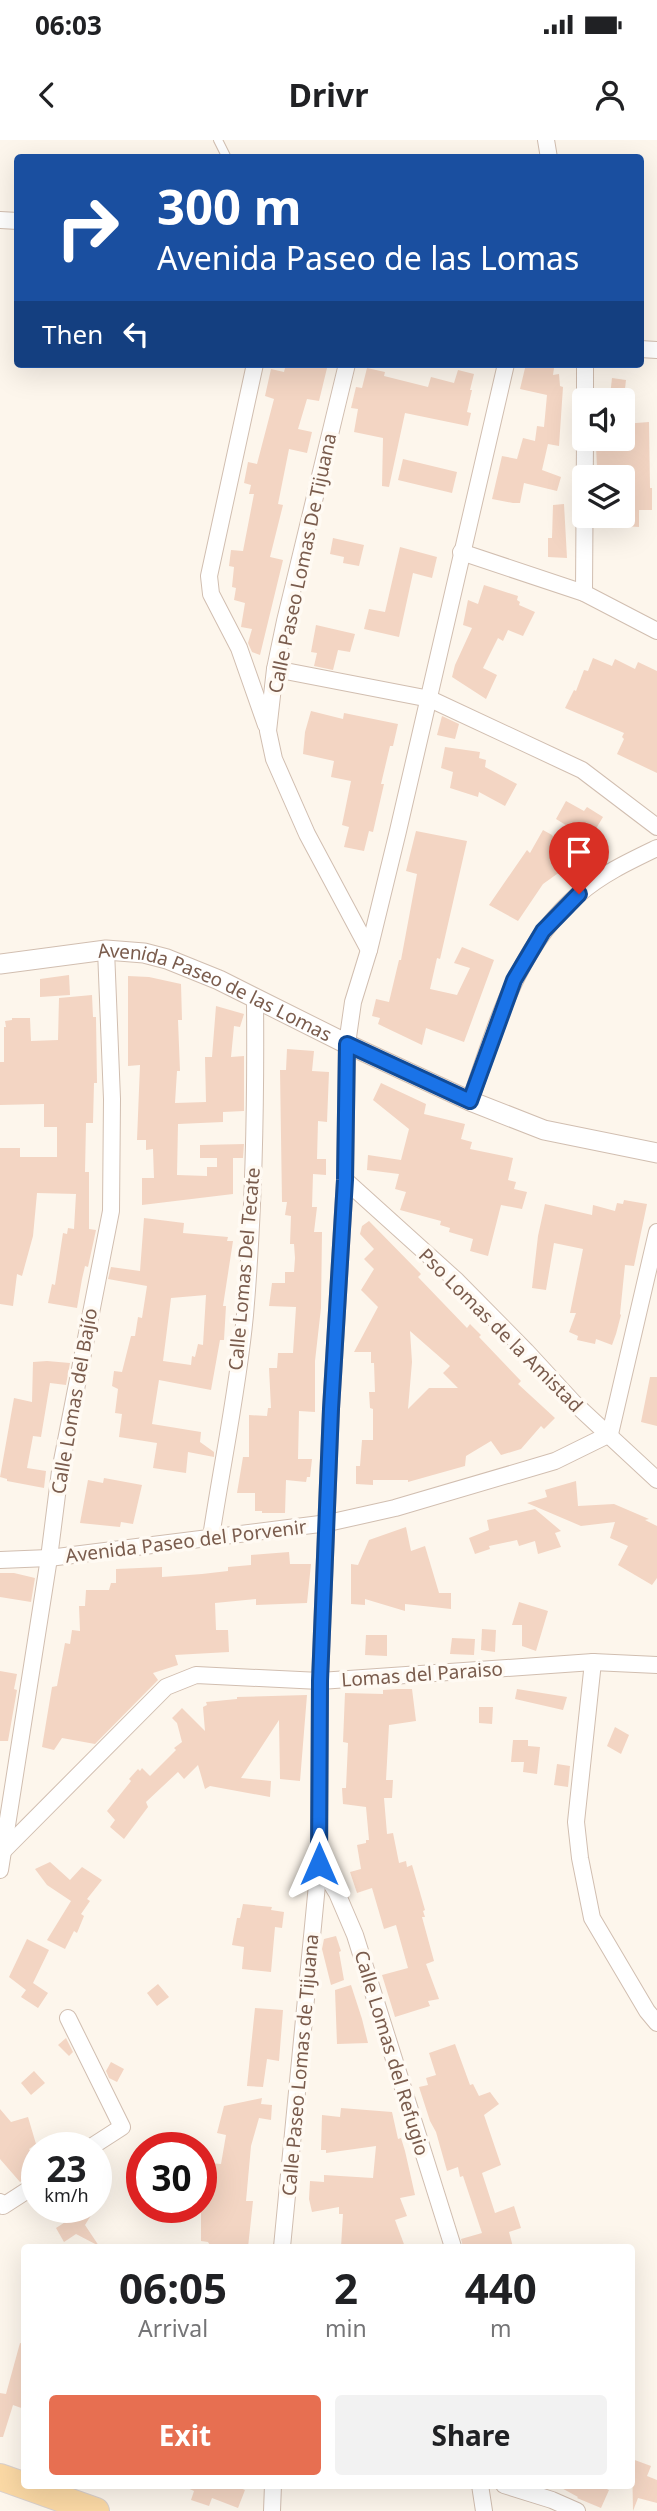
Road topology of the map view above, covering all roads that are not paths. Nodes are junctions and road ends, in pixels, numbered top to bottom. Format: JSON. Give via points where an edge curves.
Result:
{"nodes":[{"id":1,"x":254,"y":368,"type":"edge"},
{"id":2,"x":346,"y":368,"type":"edge"},
{"id":3,"x":505,"y":368,"type":"edge"},
{"id":4,"x":585,"y":368,"type":"edge"},
{"id":5,"x":585,"y":388,"type":"edge"},
{"id":6,"x":584,"y":451,"type":"edge"},
{"id":7,"x":461,"y":552,"type":"junction"},
{"id":8,"x":584,"y":593,"type":"junction"},
{"id":9,"x":657,"y":631,"type":"edge"},
{"id":10,"x":275,"y":669,"type":"junction"},
{"id":11,"x":429,"y":699,"type":"junction"},
{"id":12,"x":268,"y":731,"type":"junction"},
{"id":13,"x":657,"y":827,"type":"edge"},
{"id":14,"x":657,"y":848,"type":"edge"},
{"id":15,"x":106,"y":950,"type":"junction"},
{"id":16,"x":369,"y":950,"type":"junction"},
{"id":17,"x":0,"y":964,"type":"edge"},
{"id":18,"x":255,"y":1000,"type":"junction"},
{"id":19,"x":347,"y":1044,"type":"junction"},
{"id":20,"x":470,"y":1101,"type":"junction"},
{"id":21,"x":657,"y":1153,"type":"edge"},
{"id":22,"x":345,"y":1180,"type":"junction"},
{"id":23,"x":657,"y":1232,"type":"edge"},
{"id":24,"x":610,"y":1434,"type":"junction"},
{"id":25,"x":657,"y":1480,"type":"edge"},
{"id":26,"x":328,"y":1523,"type":"junction"},
{"id":27,"x":211,"y":1537,"type":"junction"},
{"id":28,"x":48,"y":1558,"type":"junction"},
{"id":29,"x":0,"y":1560,"type":"edge"},
{"id":30,"x":593,"y":1662,"type":"junction"},
{"id":31,"x":657,"y":1665,"type":"edge"},
{"id":32,"x":320,"y":1681,"type":"junction"},
{"id":33,"x":4,"y":1850,"type":"junction"},
{"id":34,"x":319,"y":1864,"type":"junction"},
{"id":35,"x":0,"y":1870,"type":"edge"},
{"id":36,"x":68,"y":2018,"type":"dead end"},
{"id":37,"x":657,"y":2023,"type":"edge"},
{"id":38,"x":112,"y":2133,"type":"edge"},
{"id":39,"x":21,"y":2193,"type":"edge"},
{"id":40,"x":1,"y":2204,"type":"edge"},
{"id":41,"x":284,"y":2244,"type":"edge"},
{"id":42,"x":452,"y":2244,"type":"edge"},
{"id":43,"x":3,"y":2481,"type":"edge"},
{"id":44,"x":21,"y":2487,"type":"edge"},
{"id":45,"x":28,"y":2489,"type":"edge"},
{"id":46,"x":273,"y":2489,"type":"edge"},
{"id":47,"x":481,"y":2489,"type":"edge"},
{"id":48,"x":526,"y":2489,"type":"edge"},
{"id":49,"x":549,"y":2493,"type":"edge"},
{"id":50,"x":96,"y":2511,"type":"edge"},
{"id":51,"x":272,"y":2511,"type":"edge"},
{"id":52,"x":484,"y":2511,"type":"edge"},
{"id":53,"x":576,"y":2511,"type":"edge"}],
"edges":[{"from":1,"to":12,"type":"street","via":[[209,576],[211,594],[239,648]]},
{"from":2,"to":10,"type":"street","name":"Calle Paseo Lomas De Tijuana"},
{"from":3,"to":7,"type":"street"},
{"from":4,"to":5,"type":"street"},
{"from":6,"to":8,"type":"street"},
{"from":7,"to":8,"type":"street"},
{"from":7,"to":11,"type":"street"},
{"from":8,"to":9,"type":"street"},
{"from":10,"to":11,"type":"street"},
{"from":10,"to":12,"type":"street","name":"Calle Paseo Lomas De Tijuana"},
{"from":11,"to":13,"type":"street","via":[[582,770]]},
{"from":11,"to":16,"type":"street"},
{"from":12,"to":16,"type":"street","name":"Calle Paseo Lomas De Tijuana","via":[[274,759],[307,834]]},
{"from":14,"to":20,"type":"street","via":[[619,866],[579,894],[543,931],[514,980]]},
{"from":15,"to":17,"type":"street","name":"Avenida Paseo de las Lomas"},
{"from":15,"to":18,"type":"street","name":"Avenida Paseo de las Lomas","via":[[167,959]]},
{"from":15,"to":28,"type":"street","name":"Calle Lomas del Bajío","via":[[111,1211],[60,1471]]},
{"from":16,"to":19,"type":"street","via":[[353,1002]]},
{"from":18,"to":19,"type":"street","name":"Avenida Paseo de las Lomas"},
{"from":18,"to":27,"type":"street","name":"Calle Lomas Del Tecate","via":[[252,1213],[244,1318]]},
{"from":19,"to":20,"type":"street","name":"Avenida Paseo de las Lomas"},
{"from":19,"to":22,"type":"street","name":"Calle Paseo Lomas de Tijuana"},
{"from":20,"to":21,"type":"street","name":"Avenida Paseo de las Lomas","via":[[544,1130]]},
{"from":22,"to":24,"type":"street","name":"Pso Lomas de la Amistad","via":[[457,1282]]},
{"from":22,"to":26,"type":"street","name":"Calle Paseo Lomas de Tijuana"},
{"from":23,"to":24,"type":"street"},
{"from":24,"to":25,"type":"street","name":"Pso Lomas de la Amistad"},
{"from":24,"to":26,"type":"street","name":"Avenida Paseo del Porvenir","via":[[555,1461]]},
{"from":26,"to":27,"type":"street","name":"Avenida Paseo del Porvenir"},
{"from":26,"to":32,"type":"street","name":"Calle Paseo Lomas de Tijuana"},
{"from":27,"to":28,"type":"street","name":"Avenida Paseo del Porvenir"},
{"from":28,"to":29,"type":"street","name":"Avenida Paseo del Porvenir"},
{"from":28,"to":33,"type":"street","name":"Calle Lomas del Bajío"},
{"from":30,"to":31,"type":"street","name":"Lomas del Paraiso"},
{"from":30,"to":32,"type":"street","name":"Lomas del Paraiso"},
{"from":30,"to":37,"type":"street","via":[[576,1822],[580,1857],[592,1918]]},
{"from":32,"to":33,"type":"street","name":"Lomas del Paraiso","via":[[196,1675],[166,1687]]},
{"from":32,"to":34,"type":"street","name":"Calle Paseo Lomas de Tijuana"},
{"from":33,"to":35,"type":"street","name":"Calle Lomas del Bajío"},
{"from":34,"to":41,"type":"street","name":"Calle Paseo Lomas de Tijuana"},
{"from":34,"to":42,"type":"street","name":"Calle Lomas del Refugio","via":[[348,1915]]},
{"from":36,"to":38,"type":"street","via":[[122,2127]]},
{"from":39,"to":40,"type":"street"},
{"from":43,"to":44,"type":"main road"},
{"from":45,"to":50,"type":"main road"},
{"from":46,"to":51,"type":"street"},
{"from":47,"to":52,"type":"street"},
{"from":48,"to":49,"type":"street"},
{"from":49,"to":53,"type":"street"}]}
